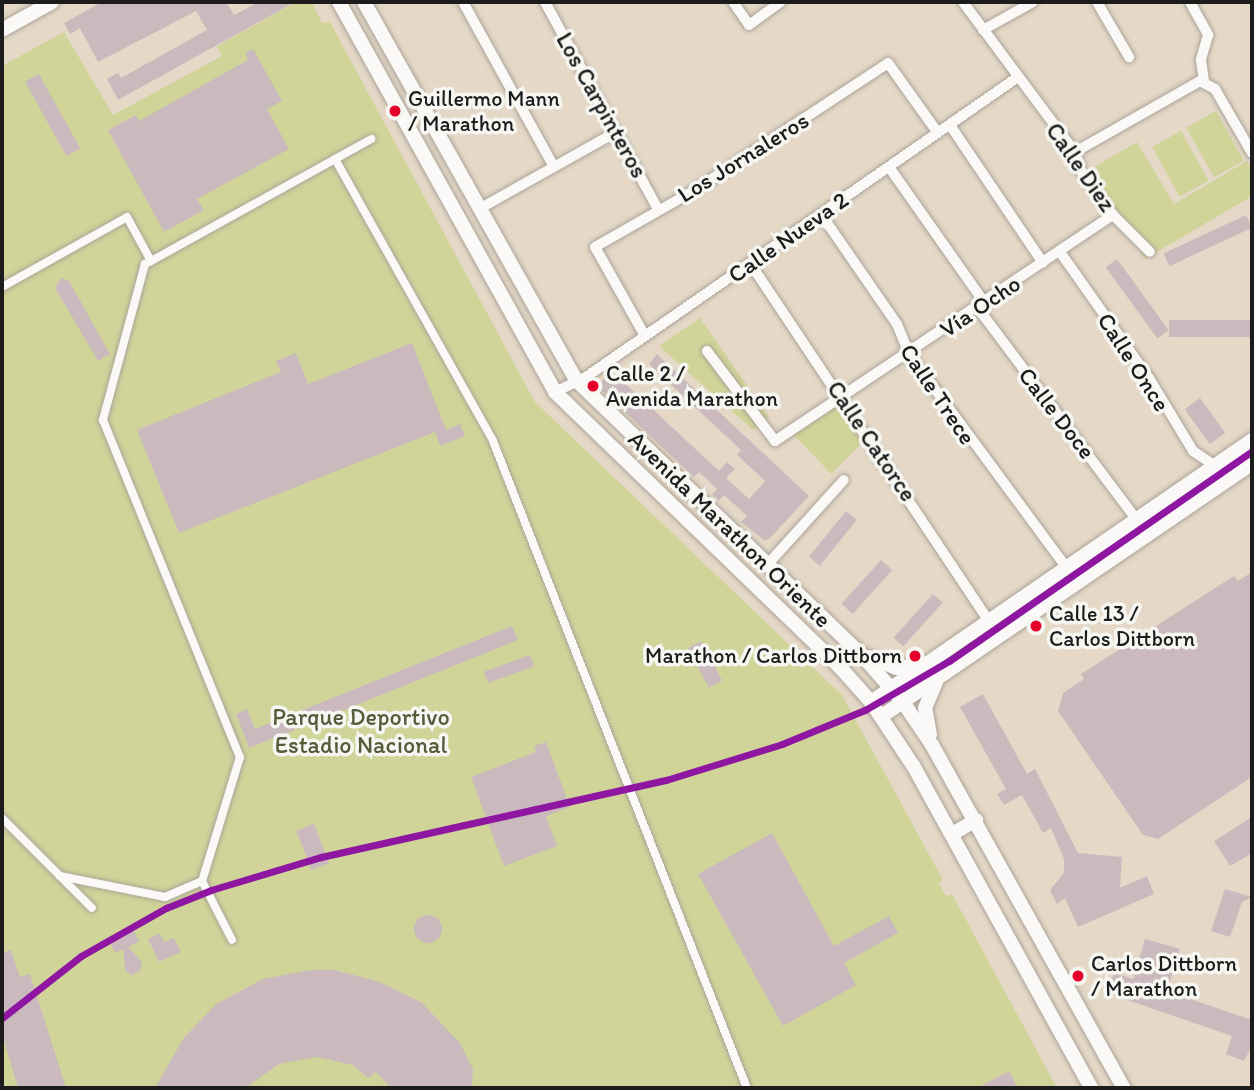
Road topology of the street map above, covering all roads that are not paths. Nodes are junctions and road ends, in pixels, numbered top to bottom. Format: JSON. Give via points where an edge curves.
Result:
{"nodes":[{"id":1,"x":52,"y":2,"type":"edge"},
{"id":2,"x":338,"y":2,"type":"edge"},
{"id":3,"x":365,"y":2,"type":"edge"},
{"id":4,"x":463,"y":2,"type":"edge"},
{"id":5,"x":545,"y":2,"type":"edge"},
{"id":6,"x":733,"y":2,"type":"edge"},
{"id":7,"x":781,"y":2,"type":"edge"},
{"id":8,"x":962,"y":2,"type":"edge"},
{"id":9,"x":1033,"y":2,"type":"edge"},
{"id":10,"x":1097,"y":2,"type":"edge"},
{"id":11,"x":1190,"y":2,"type":"edge"},
{"id":12,"x":2,"y":30,"type":"edge"},
{"id":13,"x":984,"y":30,"type":"junction"},
{"id":14,"x":1129,"y":57,"type":"dead end"},
{"id":15,"x":1018,"y":77,"type":"junction"},
{"id":16,"x":1204,"y":81,"type":"junction"},
{"id":17,"x":950,"y":125,"type":"junction"},
{"id":18,"x":617,"y":132,"type":"junction"},
{"id":19,"x":938,"y":133,"type":"junction"},
{"id":20,"x":371,"y":138,"type":"dead end"},
{"id":21,"x":1074,"y":152,"type":"junction"},
{"id":22,"x":1252,"y":153,"type":"edge"},
{"id":23,"x":335,"y":159,"type":"junction"},
{"id":24,"x":554,"y":167,"type":"junction"},
{"id":25,"x":889,"y":167,"type":"junction"},
{"id":26,"x":479,"y":209,"type":"junction"},
{"id":27,"x":658,"y":209,"type":"junction"},
{"id":28,"x":821,"y":214,"type":"junction"},
{"id":29,"x":1113,"y":215,"type":"junction"},
{"id":30,"x":1060,"y":252,"type":"junction"},
{"id":31,"x":1150,"y":252,"type":"dead end"},
{"id":32,"x":151,"y":261,"type":"junction"},
{"id":33,"x":750,"y":263,"type":"junction"},
{"id":34,"x":1043,"y":263,"type":"junction"},
{"id":35,"x":2,"y":287,"type":"edge"},
{"id":36,"x":981,"y":304,"type":"junction"},
{"id":37,"x":645,"y":336,"type":"junction"},
{"id":38,"x":707,"y":351,"type":"dead end"},
{"id":39,"x":909,"y":354,"type":"junction"},
{"id":40,"x":576,"y":381,"type":"junction"},
{"id":41,"x":555,"y":391,"type":"junction"},
{"id":42,"x":842,"y":396,"type":"junction"},
{"id":43,"x":1252,"y":440,"type":"edge"},
{"id":44,"x":1252,"y":464,"type":"edge"},
{"id":45,"x":1214,"y":467,"type":"junction"},
{"id":46,"x":844,"y":480,"type":"dead end"},
{"id":47,"x":686,"y":487,"type":"junction"},
{"id":48,"x":671,"y":505,"type":"junction"},
{"id":49,"x":1136,"y":519,"type":"junction"},
{"id":50,"x":768,"y":564,"type":"junction"},
{"id":51,"x":1067,"y":568,"type":"junction"},
{"id":52,"x":989,"y":622,"type":"junction"},
{"id":53,"x":859,"y":652,"type":"junction"},
{"id":54,"x":933,"y":661,"type":"junction"},
{"id":55,"x":942,"y":676,"type":"junction"},
{"id":56,"x":892,"y":688,"type":"junction"},
{"id":57,"x":871,"y":702,"type":"junction"},
{"id":58,"x":903,"y":702,"type":"junction"},
{"id":59,"x":881,"y":716,"type":"junction"},
{"id":60,"x":932,"y":745,"type":"junction"},
{"id":61,"x":2,"y":818,"type":"edge"},
{"id":62,"x":976,"y":820,"type":"junction"},
{"id":63,"x":952,"y":834,"type":"junction"},
{"id":64,"x":60,"y":876,"type":"junction"},
{"id":65,"x":202,"y":881,"type":"junction"},
{"id":66,"x":92,"y":908,"type":"dead end"},
{"id":67,"x":232,"y":940,"type":"dead end"},
{"id":68,"x":747,"y":1088,"type":"edge"},
{"id":69,"x":1091,"y":1088,"type":"edge"},
{"id":70,"x":1124,"y":1088,"type":"edge"}],
"edges":[{"from":1,"to":12,"type":"main road"},
{"from":2,"to":41,"type":"main road","name":"Avenida Marathon Oriente"},
{"from":3,"to":26,"type":"main road","name":"Avenida Marathon Oriente"},
{"from":4,"to":24,"type":"street"},
{"from":5,"to":18,"type":"street","name":"Los Carpinteros"},
{"from":6,"to":7,"type":"street","via":[[749,25]]},
{"from":8,"to":13,"type":"street","name":"Calle Diez"},
{"from":9,"to":13,"type":"street"},
{"from":10,"to":14,"type":"street"},
{"from":11,"to":16,"type":"street","via":[[1208,35],[1201,60]]},
{"from":13,"to":15,"type":"street","name":"Calle Diez"},
{"from":15,"to":17,"type":"street","name":"Calle Nueva 2"},
{"from":15,"to":21,"type":"street","name":"Calle Diez"},
{"from":16,"to":21,"type":"street"},
{"from":16,"to":22,"type":"street","via":[[1215,89]]},
{"from":17,"to":19,"type":"street","name":"Calle Nueva 2"},
{"from":17,"to":34,"type":"street"},
{"from":18,"to":24,"type":"street"},
{"from":18,"to":27,"type":"street","name":"Los Carpinteros"},
{"from":19,"to":25,"type":"street","name":"Calle Nueva 2"},
{"from":19,"to":27,"type":"street","name":"Los Jornaleros","via":[[888,63]]},
{"from":20,"to":23,"type":"street"},
{"from":21,"to":29,"type":"street","name":"Calle Diez","via":[[1081,171]]},
{"from":23,"to":32,"type":"street"},
{"from":23,"to":68,"type":"street","via":[[493,441]]},
{"from":24,"to":26,"type":"street"},
{"from":25,"to":28,"type":"street","name":"Calle Nueva 2"},
{"from":25,"to":36,"type":"street","name":"Calle Doce"},
{"from":26,"to":40,"type":"main road","name":"Avenida Marathon Oriente"},
{"from":27,"to":37,"type":"street","name":"Los Jornaleros","via":[[596,247]]},
{"from":28,"to":33,"type":"street","name":"Calle Nueva 2"},
{"from":28,"to":39,"type":"street","name":"Calle Trece","via":[[897,324]]},
{"from":29,"to":30,"type":"street","name":"Vía Ocho"},
{"from":29,"to":31,"type":"street","name":"Calle Diez"},
{"from":30,"to":34,"type":"street","name":"Vía Ocho"},
{"from":30,"to":45,"type":"street","name":"Calle Once","via":[[1149,378],[1186,441]]},
{"from":32,"to":35,"type":"street","via":[[127,217]]},
{"from":32,"to":65,"type":"street","via":[[145,264],[103,420],[240,757]]},
{"from":33,"to":37,"type":"street","name":"Calle Nueva 2"},
{"from":33,"to":42,"type":"street","name":"Calle Catorce"},
{"from":34,"to":36,"type":"street","name":"Vía Ocho"},
{"from":36,"to":39,"type":"street","name":"Vía Ocho"},
{"from":36,"to":49,"type":"street","name":"Calle Doce"},
{"from":37,"to":40,"type":"street","name":"Calle Nueva 2"},
{"from":38,"to":42,"type":"street","name":"Vía Ocho","via":[[775,441]]},
{"from":39,"to":42,"type":"street","name":"Vía Ocho"},
{"from":39,"to":51,"type":"street","name":"Calle Trece"},
{"from":40,"to":41,"type":"street","name":"Calle Nueva 2"},
{"from":40,"to":47,"type":"main road","name":"Avenida Marathon Oriente"},
{"from":41,"to":48,"type":"main road","name":"Avenida Marathon Oriente"},
{"from":42,"to":52,"type":"street","name":"Calle Catorce"},
{"from":43,"to":45,"type":"main road"},
{"from":44,"to":55,"type":"main road"},
{"from":45,"to":49,"type":"main road"},
{"from":46,"to":50,"type":"street"},
{"from":47,"to":48,"type":"main road"},
{"from":47,"to":50,"type":"main road","name":"Avenida Marathon Oriente"},
{"from":48,"to":57,"type":"main road","name":"Avenida Marathon Oriente"},
{"from":49,"to":51,"type":"main road"},
{"from":50,"to":53,"type":"main road","name":"Avenida Marathon Oriente"},
{"from":51,"to":52,"type":"main road"},
{"from":52,"to":54,"type":"main road"},
{"from":53,"to":54,"type":"main road","via":[[896,668]]},
{"from":53,"to":56,"type":"main road","name":"Avenida Marathon Oriente"},
{"from":54,"to":56,"type":"main road"},
{"from":55,"to":58,"type":"main road"},
{"from":55,"to":60,"type":"main road","via":[[929,692],[925,708]]},
{"from":56,"to":57,"type":"main road"},
{"from":56,"to":58,"type":"main road","name":"Avenida Marathon Oriente"},
{"from":57,"to":59,"type":"main road","name":"Avenida Marathon Oriente"},
{"from":58,"to":59,"type":"main road"},
{"from":58,"to":60,"type":"main road","name":"Avenida Marathon Oriente"},
{"from":59,"to":63,"type":"main road","name":"Avenida Marathon Oriente"},
{"from":60,"to":62,"type":"main road","name":"Avenida Marathon Oriente"},
{"from":61,"to":64,"type":"street"},
{"from":62,"to":63,"type":"main road"},
{"from":62,"to":70,"type":"main road","name":"Avenida Marathon Oriente"},
{"from":63,"to":69,"type":"main road","name":"Avenida Marathon Oriente"},
{"from":64,"to":65,"type":"street","via":[[165,897]]},
{"from":64,"to":66,"type":"street"},
{"from":65,"to":67,"type":"street"}]}
